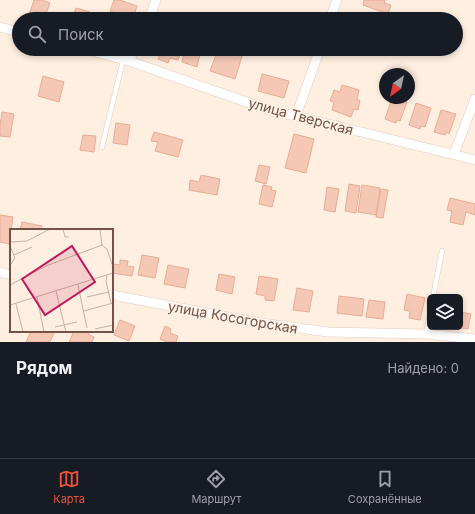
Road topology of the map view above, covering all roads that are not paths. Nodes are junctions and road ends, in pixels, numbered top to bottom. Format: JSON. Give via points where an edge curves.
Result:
{"nodes":[{"id":1,"x":156,"y":0,"type":"edge"},
{"id":2,"x":336,"y":0,"type":"edge"},
{"id":3,"x":152,"y":12,"type":"edge"},
{"id":4,"x":332,"y":12,"type":"edge"},
{"id":5,"x":0,"y":27,"type":"edge"},
{"id":6,"x":12,"y":30,"type":"edge"},
{"id":7,"x":111,"y":56,"type":"edge"},
{"id":8,"x":129,"y":56,"type":"edge"},
{"id":9,"x":317,"y":56,"type":"edge"},
{"id":10,"x":126,"y":60,"type":"junction"},
{"id":11,"x":475,"y":99,"type":"edge"},
{"id":12,"x":296,"y":116,"type":"junction"},
{"id":13,"x":102,"y":147,"type":"dead end"},
{"id":14,"x":454,"y":154,"type":"junction"},
{"id":15,"x":475,"y":160,"type":"edge"},
{"id":16,"x":442,"y":251,"type":"dead end"},
{"id":17,"x":0,"y":272,"type":"edge"},
{"id":18,"x":10,"y":274,"type":"edge"},
{"id":19,"x":434,"y":294,"type":"edge"},
{"id":20,"x":113,"y":295,"type":"edge"},
{"id":21,"x":427,"y":329,"type":"edge"},
{"id":22,"x":426,"y":334,"type":"junction"},
{"id":23,"x":475,"y":339,"type":"edge"}],
"edges":[{"from":1,"to":3,"type":"street"},
{"from":2,"to":4,"type":"street"},
{"from":5,"to":6,"type":"street"},
{"from":7,"to":10,"type":"street","name":"улица Тверская"},
{"from":8,"to":10,"type":"street"},
{"from":9,"to":12,"type":"street"},
{"from":10,"to":12,"type":"street","name":"улица Тверская","via":[[275,112]]},
{"from":10,"to":13,"type":"lane"},
{"from":11,"to":14,"type":"street"},
{"from":12,"to":14,"type":"street","name":"улица Тверская"},
{"from":14,"to":15,"type":"street","name":"улица Тверская"},
{"from":16,"to":19,"type":"lane"},
{"from":17,"to":18,"type":"street"},
{"from":20,"to":22,"type":"street","name":"улица Косогорская","via":[[261,323],[328,332]]},
{"from":21,"to":22,"type":"lane"},
{"from":22,"to":23,"type":"street","name":"улица Косогорская"}]}
